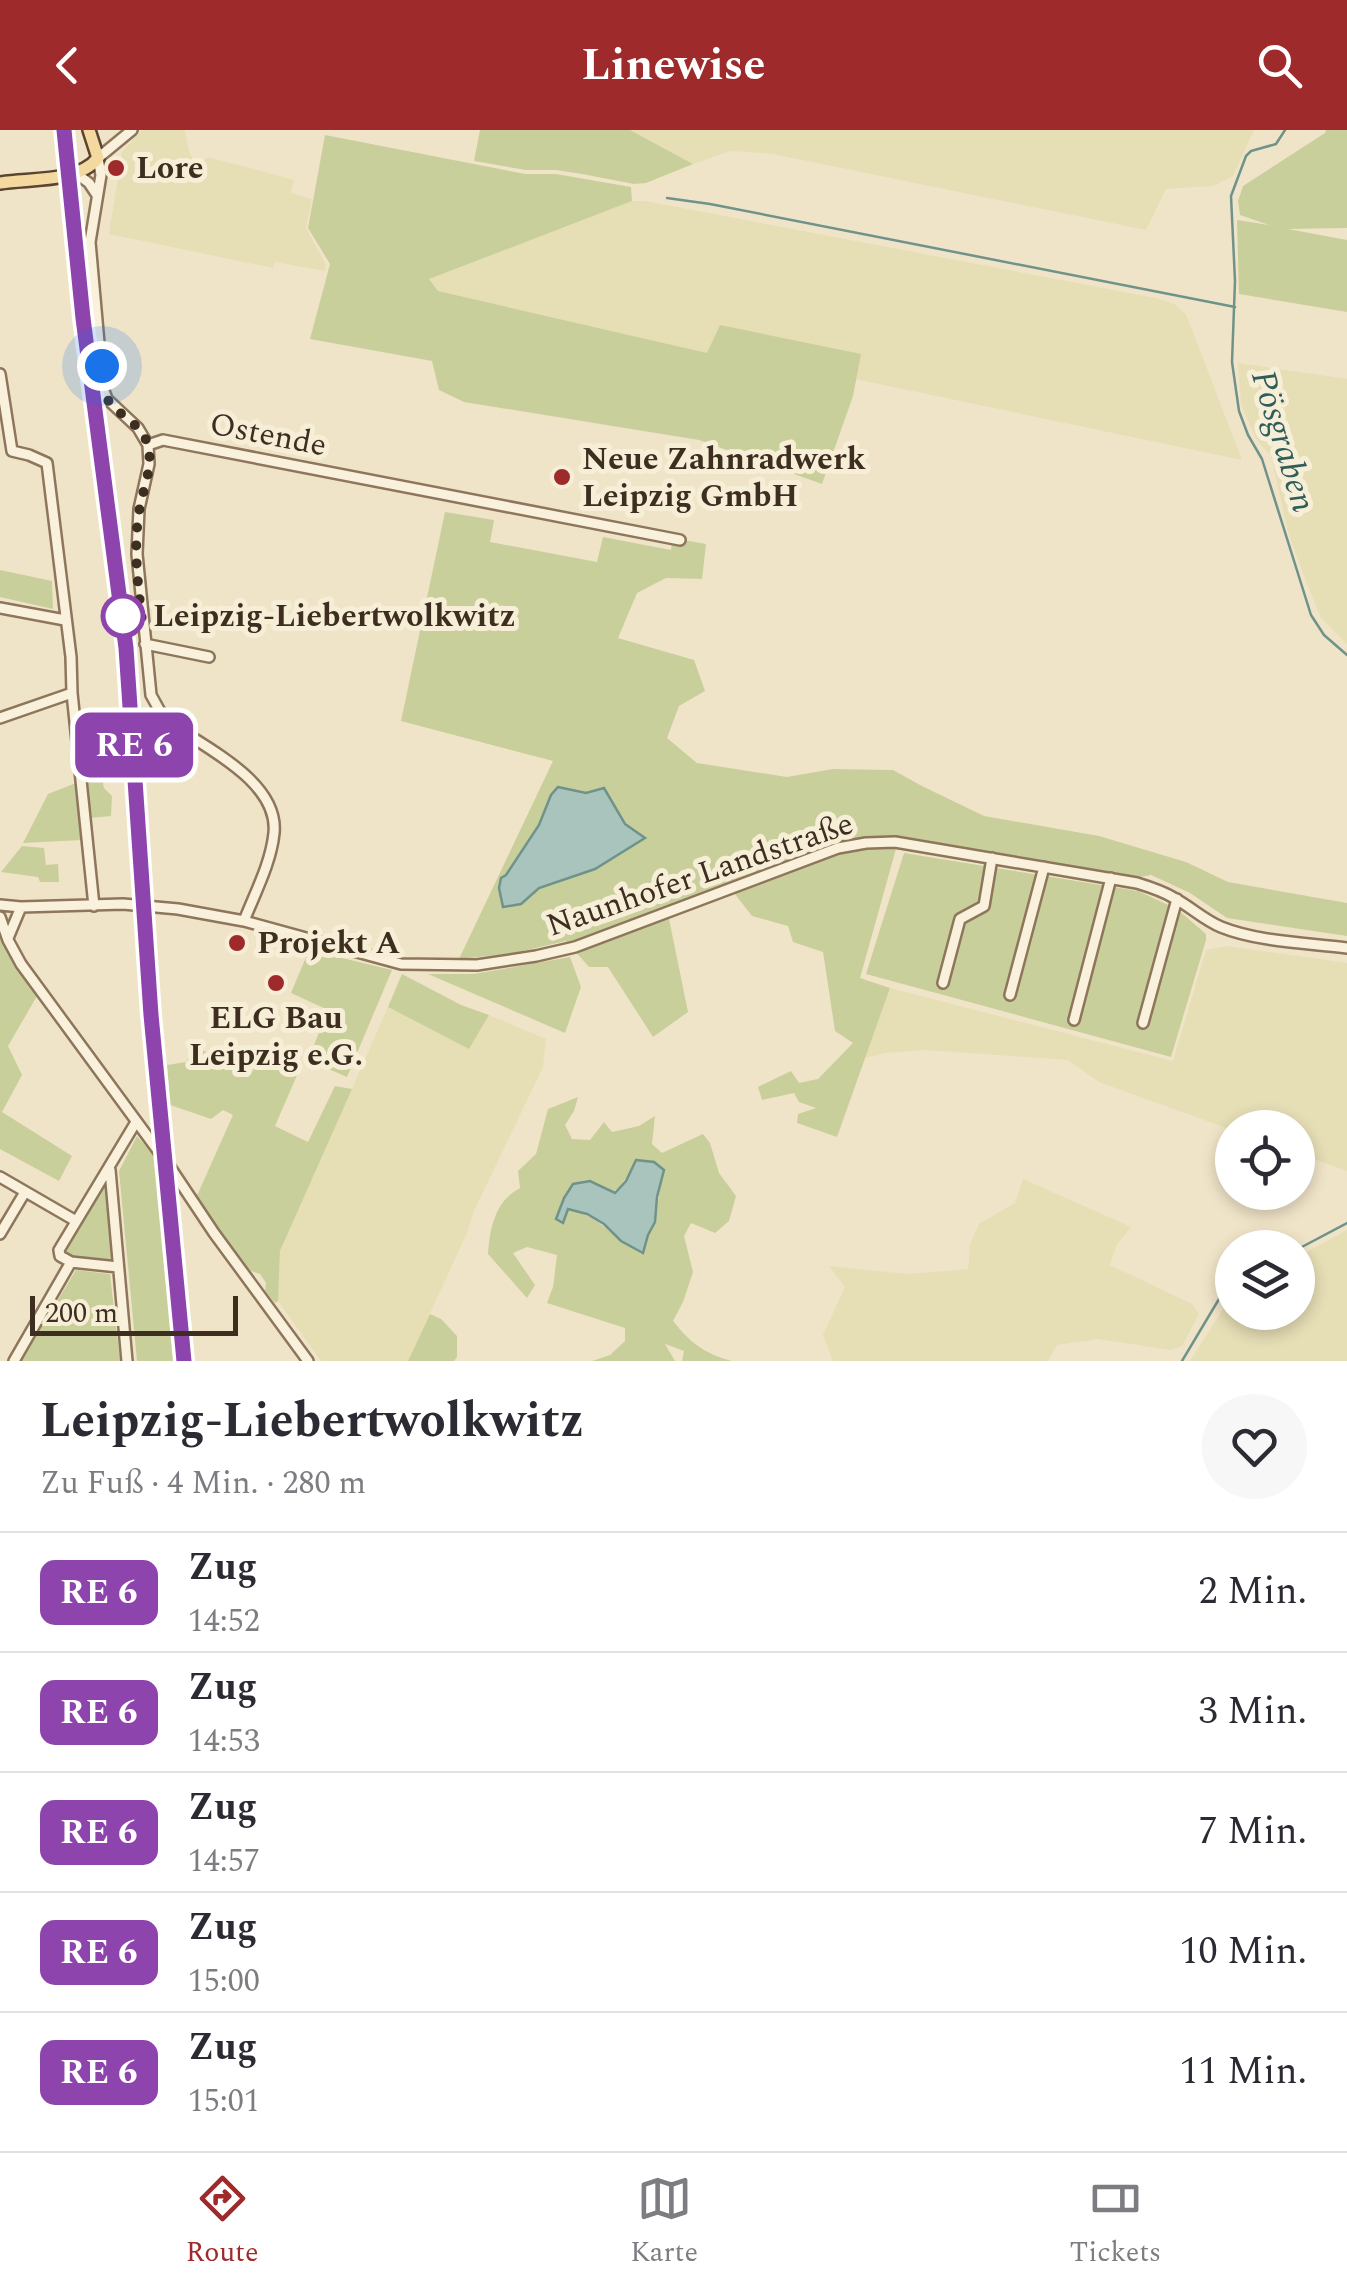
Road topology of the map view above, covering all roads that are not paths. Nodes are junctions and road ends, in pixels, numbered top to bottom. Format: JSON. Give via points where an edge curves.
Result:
{"nodes":[{"id":1,"x":89,"y":130,"type":"edge"},
{"id":2,"x":132,"y":130,"type":"edge"},
{"id":3,"x":98,"y":158,"type":"junction"},
{"id":4,"x":77,"y":174,"type":"junction"},
{"id":5,"x":0,"y":183,"type":"edge"},
{"id":6,"x":98,"y":195,"type":"junction"},
{"id":7,"x":0,"y":374,"type":"edge"},
{"id":8,"x":148,"y":445,"type":"junction"},
{"id":9,"x":0,"y":450,"type":"edge"},
{"id":10,"x":12,"y":451,"type":"junction"},
{"id":11,"x":680,"y":540,"type":"dead end"},
{"id":12,"x":0,"y":608,"type":"edge"},
{"id":13,"x":65,"y":620,"type":"junction"},
{"id":14,"x":145,"y":644,"type":"junction"},
{"id":15,"x":208,"y":656,"type":"dead end"},
{"id":16,"x":72,"y":693,"type":"junction"},
{"id":17,"x":0,"y":718,"type":"edge"},
{"id":18,"x":992,"y":858,"type":"junction"},
{"id":19,"x":1044,"y":866,"type":"junction"},
{"id":20,"x":1111,"y":878,"type":"junction"},
{"id":21,"x":1177,"y":899,"type":"junction"},
{"id":22,"x":0,"y":905,"type":"edge"},
{"id":23,"x":94,"y":906,"type":"junction"},
{"id":24,"x":21,"y":908,"type":"junction"},
{"id":25,"x":0,"y":917,"type":"edge"},
{"id":26,"x":244,"y":921,"type":"junction"},
{"id":27,"x":8,"y":940,"type":"junction"},
{"id":28,"x":1347,"y":948,"type":"edge"},
{"id":29,"x":943,"y":984,"type":"dead end"},
{"id":30,"x":1010,"y":994,"type":"dead end"},
{"id":31,"x":1074,"y":1020,"type":"dead end"},
{"id":32,"x":1142,"y":1024,"type":"dead end"},
{"id":33,"x":136,"y":1122,"type":"junction"},
{"id":34,"x":110,"y":1168,"type":"junction"},
{"id":35,"x":0,"y":1177,"type":"edge"},
{"id":36,"x":25,"y":1192,"type":"junction"},
{"id":37,"x":76,"y":1221,"type":"junction"},
{"id":38,"x":0,"y":1234,"type":"edge"},
{"id":39,"x":71,"y":1262,"type":"junction"},
{"id":40,"x":118,"y":1266,"type":"junction"},
{"id":41,"x":14,"y":1361,"type":"edge"},
{"id":42,"x":127,"y":1361,"type":"edge"},
{"id":43,"x":308,"y":1361,"type":"edge"}],
"edges":[{"from":1,"to":3,"type":"main road"},
{"from":2,"to":3,"type":"street"},
{"from":3,"to":4,"type":"main road"},
{"from":3,"to":6,"type":"street"},
{"from":4,"to":5,"type":"main road"},
{"from":4,"to":6,"type":"street"},
{"from":6,"to":8,"type":"street","via":[[90,242],[103,388]]},
{"from":7,"to":10,"type":"street"},
{"from":8,"to":11,"type":"street","name":"Ostende","via":[[162,440]]},
{"from":8,"to":14,"type":"street","via":[[137,540]]},
{"from":9,"to":10,"type":"street"},
{"from":10,"to":13,"type":"street","via":[[47,464]]},
{"from":12,"to":13,"type":"street"},
{"from":13,"to":16,"type":"street"},
{"from":14,"to":15,"type":"street"},
{"from":14,"to":26,"type":"street","via":[[151,694],[162,715],[256,784],[271,809],[272,846]]},
{"from":16,"to":17,"type":"street"},
{"from":16,"to":23,"type":"street"},
{"from":18,"to":19,"type":"street","name":"Naunhofer Landstraße"},
{"from":18,"to":26,"type":"street","name":"Naunhofer Landstraße","via":[[895,842],[838,848],[575,946],[477,966],[391,963]]},
{"from":18,"to":29,"type":"street","via":[[984,906],[960,919]]},
{"from":19,"to":20,"type":"street","name":"Naunhofer Landstraße"},
{"from":19,"to":30,"type":"street"},
{"from":20,"to":21,"type":"street","name":"Naunhofer Landstraße"},
{"from":20,"to":31,"type":"street"},
{"from":21,"to":28,"type":"street","name":"Naunhofer Landstraße","via":[[1225,929]]},
{"from":21,"to":32,"type":"street"},
{"from":22,"to":24,"type":"street","name":"Naunhofer Landstraße"},
{"from":23,"to":24,"type":"street","name":"Naunhofer Landstraße"},
{"from":23,"to":26,"type":"street","name":"Naunhofer Landstraße","via":[[178,909]]},
{"from":24,"to":27,"type":"street"},
{"from":25,"to":27,"type":"street"},
{"from":27,"to":33,"type":"street"},
{"from":33,"to":34,"type":"street"},
{"from":33,"to":43,"type":"street"},
{"from":34,"to":37,"type":"street"},
{"from":34,"to":40,"type":"street"},
{"from":35,"to":36,"type":"street"},
{"from":36,"to":37,"type":"street"},
{"from":36,"to":38,"type":"street"},
{"from":37,"to":39,"type":"street","via":[[59,1250]]},
{"from":39,"to":40,"type":"street"},
{"from":39,"to":41,"type":"street"},
{"from":40,"to":42,"type":"street"}]}
